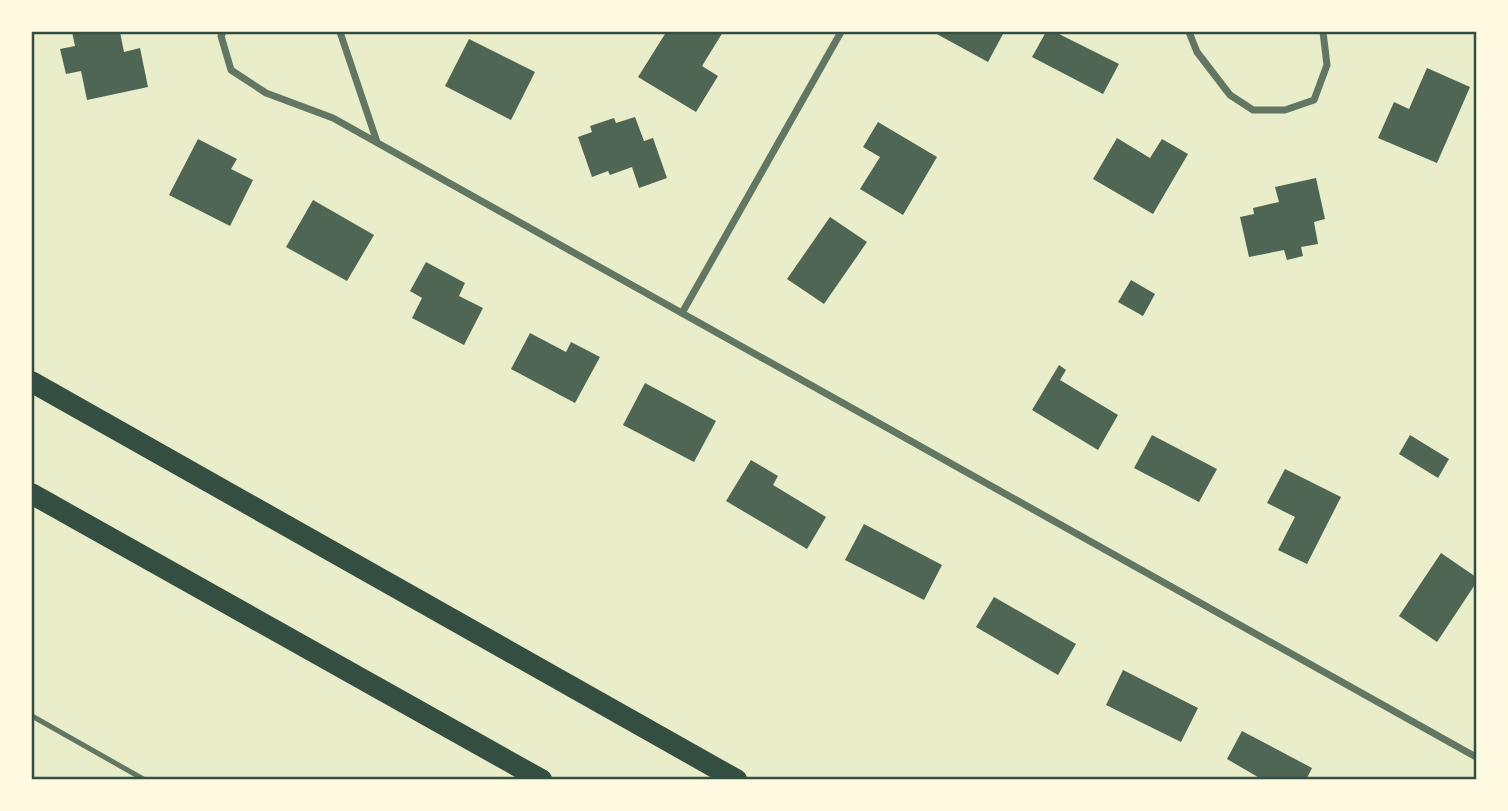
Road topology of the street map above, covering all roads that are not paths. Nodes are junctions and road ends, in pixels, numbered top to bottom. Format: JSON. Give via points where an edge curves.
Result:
{"nodes":[{"id":1,"x":223,"y":32,"type":"edge"},
{"id":2,"x":340,"y":32,"type":"edge"},
{"id":3,"x":841,"y":32,"type":"edge"},
{"id":4,"x":1189,"y":32,"type":"edge"},
{"id":5,"x":1323,"y":32,"type":"edge"},
{"id":6,"x":377,"y":143,"type":"junction"},
{"id":7,"x":682,"y":313,"type":"junction"},
{"id":8,"x":32,"y":382,"type":"edge"},
{"id":9,"x":32,"y":494,"type":"edge"},
{"id":10,"x":32,"y":716,"type":"edge"},
{"id":11,"x":1476,"y":756,"type":"edge"},
{"id":12,"x":145,"y":779,"type":"edge"},
{"id":13,"x":542,"y":779,"type":"edge"},
{"id":14,"x":737,"y":779,"type":"edge"}],
"edges":[{"from":1,"to":6,"type":"street","via":[[231,70],[266,93],[333,118]]},
{"from":2,"to":6,"type":"street"},
{"from":3,"to":7,"type":"street"},
{"from":4,"to":5,"type":"street","via":[[1197,52],[1230,95],[1253,110],[1285,110],[1314,100],[1327,65]]},
{"from":6,"to":7,"type":"street"},
{"from":7,"to":11,"type":"street"},
{"from":8,"to":14,"type":"highway"},
{"from":9,"to":13,"type":"highway"},
{"from":10,"to":12,"type":"lane"}]}
